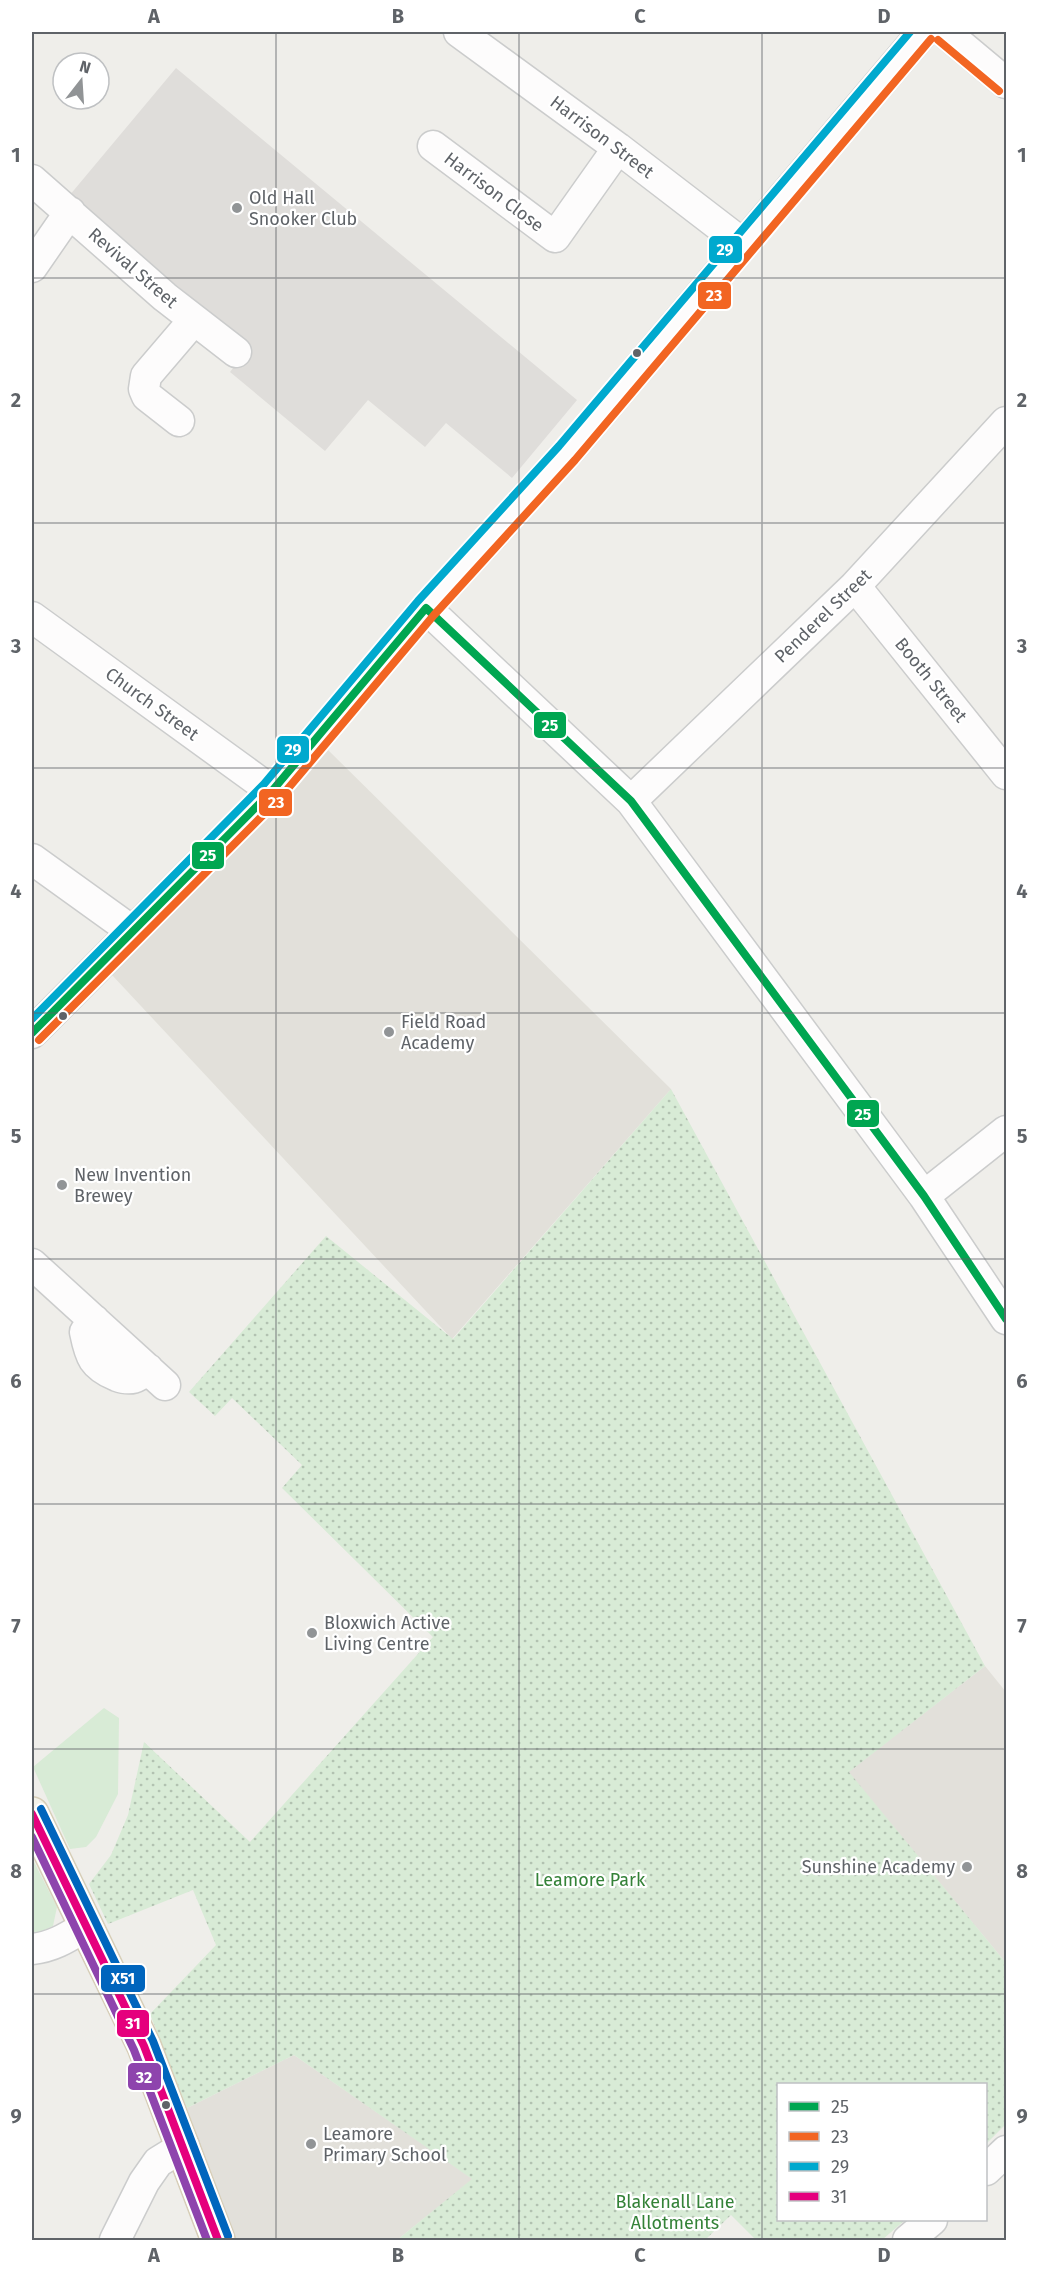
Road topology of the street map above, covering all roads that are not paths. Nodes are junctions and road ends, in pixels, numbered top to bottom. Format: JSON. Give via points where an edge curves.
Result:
{"nodes":[{"id":1,"x":459,"y":32,"type":"edge"},
{"id":2,"x":924,"y":32,"type":"edge"},
{"id":3,"x":945,"y":32,"type":"edge"},
{"id":4,"x":1006,"y":83,"type":"edge"},
{"id":5,"x":433,"y":146,"type":"dead end"},
{"id":6,"x":618,"y":148,"type":"junction"},
{"id":7,"x":32,"y":180,"type":"edge"},
{"id":8,"x":70,"y":212,"type":"junction"},
{"id":9,"x":743,"y":244,"type":"junction"},
{"id":10,"x":32,"y":267,"type":"edge"},
{"id":11,"x":194,"y":321,"type":"junction"},
{"id":12,"x":236,"y":352,"type":"dead end"},
{"id":13,"x":179,"y":421,"type":"dead end"},
{"id":14,"x":1006,"y":422,"type":"edge"},
{"id":15,"x":855,"y":586,"type":"junction"},
{"id":16,"x":426,"y":608,"type":"junction"},
{"id":17,"x":32,"y":617,"type":"edge"},
{"id":18,"x":1006,"y":774,"type":"edge"},
{"id":19,"x":272,"y":791,"type":"junction"},
{"id":20,"x":631,"y":801,"type":"junction"},
{"id":21,"x":32,"y":859,"type":"edge"},
{"id":22,"x":132,"y":931,"type":"junction"},
{"id":23,"x":32,"y":1033,"type":"edge"},
{"id":24,"x":1006,"y":1131,"type":"edge"},
{"id":25,"x":924,"y":1196,"type":"junction"},
{"id":26,"x":32,"y":1264,"type":"edge"},
{"id":27,"x":1006,"y":1319,"type":"edge"},
{"id":28,"x":156,"y":1377,"type":"dead end"},
{"id":29,"x":32,"y":1814,"type":"edge"},
{"id":30,"x":86,"y":1926,"type":"junction"},
{"id":31,"x":32,"y":1949,"type":"edge"},
{"id":32,"x":184,"y":2146,"type":"junction"},
{"id":33,"x":1006,"y":2151,"type":"edge"},
{"id":34,"x":987,"y":2169,"type":"edge"},
{"id":35,"x":931,"y":2221,"type":"edge"},
{"id":36,"x":115,"y":2241,"type":"edge"},
{"id":37,"x":218,"y":2241,"type":"edge"},
{"id":38,"x":908,"y":2241,"type":"edge"}],
"edges":[{"from":1,"to":6,"type":"street","name":"Harrison Street"},
{"from":2,"to":9,"type":"street"},
{"from":3,"to":4,"type":"street"},
{"from":5,"to":6,"type":"street","name":"Harrison Close","via":[[555,237]]},
{"from":6,"to":9,"type":"street","name":"Harrison Street"},
{"from":7,"to":8,"type":"street","name":"Revival Street"},
{"from":8,"to":10,"type":"street"},
{"from":8,"to":11,"type":"street","name":"Revival Street"},
{"from":9,"to":16,"type":"street","via":[[567,453]]},
{"from":11,"to":12,"type":"street","name":"Revival Street"},
{"from":11,"to":13,"type":"street","via":[[144,382],[147,396]]},
{"from":14,"to":15,"type":"street","name":"Penderel Street"},
{"from":15,"to":18,"type":"street","name":"Booth Street"},
{"from":15,"to":20,"type":"street","name":"Penderel Street"},
{"from":16,"to":19,"type":"street"},
{"from":16,"to":20,"type":"street"},
{"from":17,"to":19,"type":"street","name":"Church Street"},
{"from":19,"to":22,"type":"street"},
{"from":20,"to":25,"type":"street"},
{"from":21,"to":22,"type":"street"},
{"from":22,"to":23,"type":"street"},
{"from":24,"to":25,"type":"street"},
{"from":25,"to":27,"type":"street"},
{"from":26,"to":28,"type":"street"},
{"from":29,"to":30,"type":"main road"},
{"from":30,"to":31,"type":"street","via":[[59,1942]]},
{"from":30,"to":32,"type":"main road","via":[[144,2046]]},
{"from":32,"to":36,"type":"street","via":[[158,2162]]},
{"from":32,"to":37,"type":"main road"},
{"from":33,"to":34,"type":"street"},
{"from":35,"to":38,"type":"street"}]}
